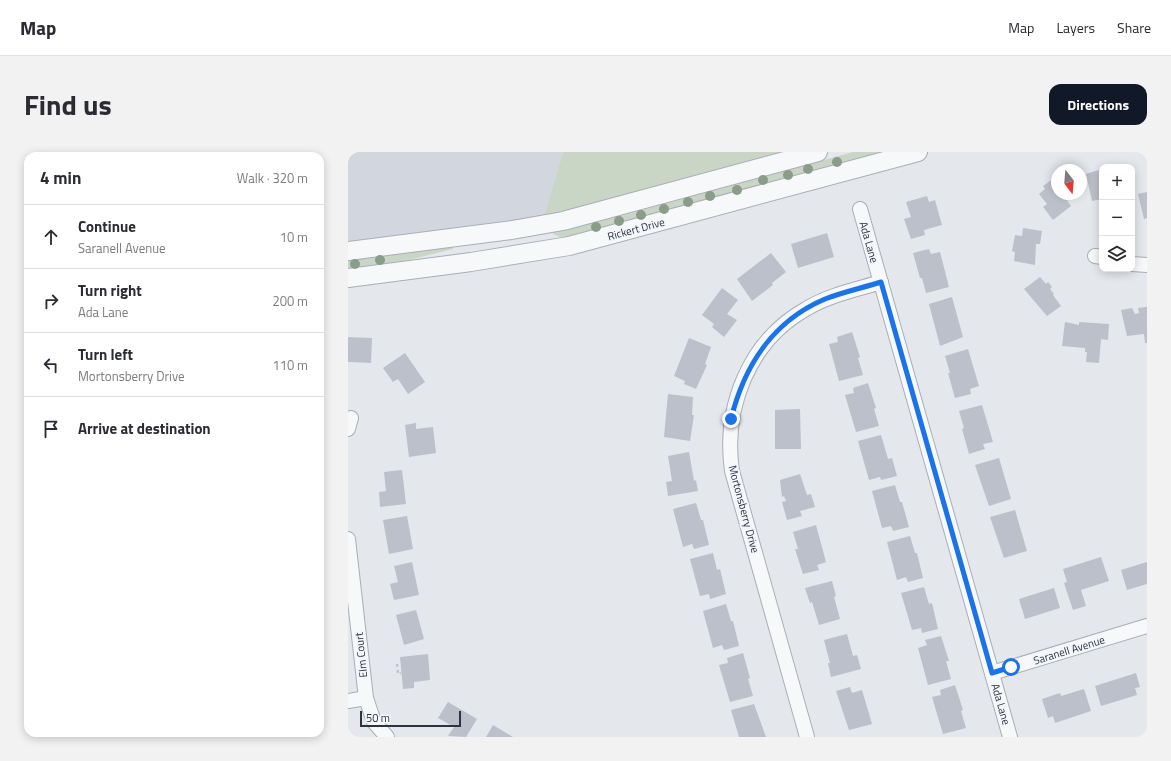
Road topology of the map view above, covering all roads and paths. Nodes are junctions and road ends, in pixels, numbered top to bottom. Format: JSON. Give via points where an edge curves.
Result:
{"nodes":[{"id":1,"x":818,"y":152,"type":"edge"},
{"id":2,"x":918,"y":152,"type":"edge"},
{"id":3,"x":860,"y":209,"type":"dead end"},
{"id":4,"x":348,"y":251,"type":"edge"},
{"id":5,"x":1135,"y":264,"type":"edge"},
{"id":6,"x":1147,"y":265,"type":"edge"},
{"id":7,"x":348,"y":278,"type":"edge"},
{"id":8,"x":881,"y":282,"type":"junction"},
{"id":9,"x":348,"y":539,"type":"edge"},
{"id":10,"x":1147,"y":626,"type":"edge"},
{"id":11,"x":397,"y":664,"type":"dead end"},
{"id":12,"x":401,"y":673,"type":"dead end"},
{"id":13,"x":992,"y":673,"type":"junction"},
{"id":14,"x":366,"y":698,"type":"junction"},
{"id":15,"x":348,"y":701,"type":"edge"},
{"id":16,"x":387,"y":737,"type":"edge"},
{"id":17,"x":808,"y":737,"type":"edge"},
{"id":18,"x":1010,"y":737,"type":"edge"}],
"edges":[{"from":1,"to":4,"type":"street","via":[[563,221]]},
{"from":2,"to":7,"type":"street","name":"Rickert Drive","via":[[569,246]]},
{"from":3,"to":8,"type":"street","name":"Ada Lane"},
{"from":5,"to":6,"type":"street"},
{"from":8,"to":13,"type":"street","name":"Ada Lane"},
{"from":8,"to":17,"type":"street","name":"Mortonsberry Drive","via":[[806,308],[779,329],[758,353],[746,374],[736,397],[731,419],[732,471]]},
{"from":9,"to":14,"type":"street","name":"Elm Court"},
{"from":10,"to":13,"type":"street","name":"Saranell Avenue"},
{"from":11,"to":12,"type":"path","via":[[398,674]]},
{"from":13,"to":18,"type":"street","name":"Ada Lane"},
{"from":14,"to":15,"type":"street"},
{"from":14,"to":16,"type":"street","name":"Elm Court","via":[[374,722]]}]}
